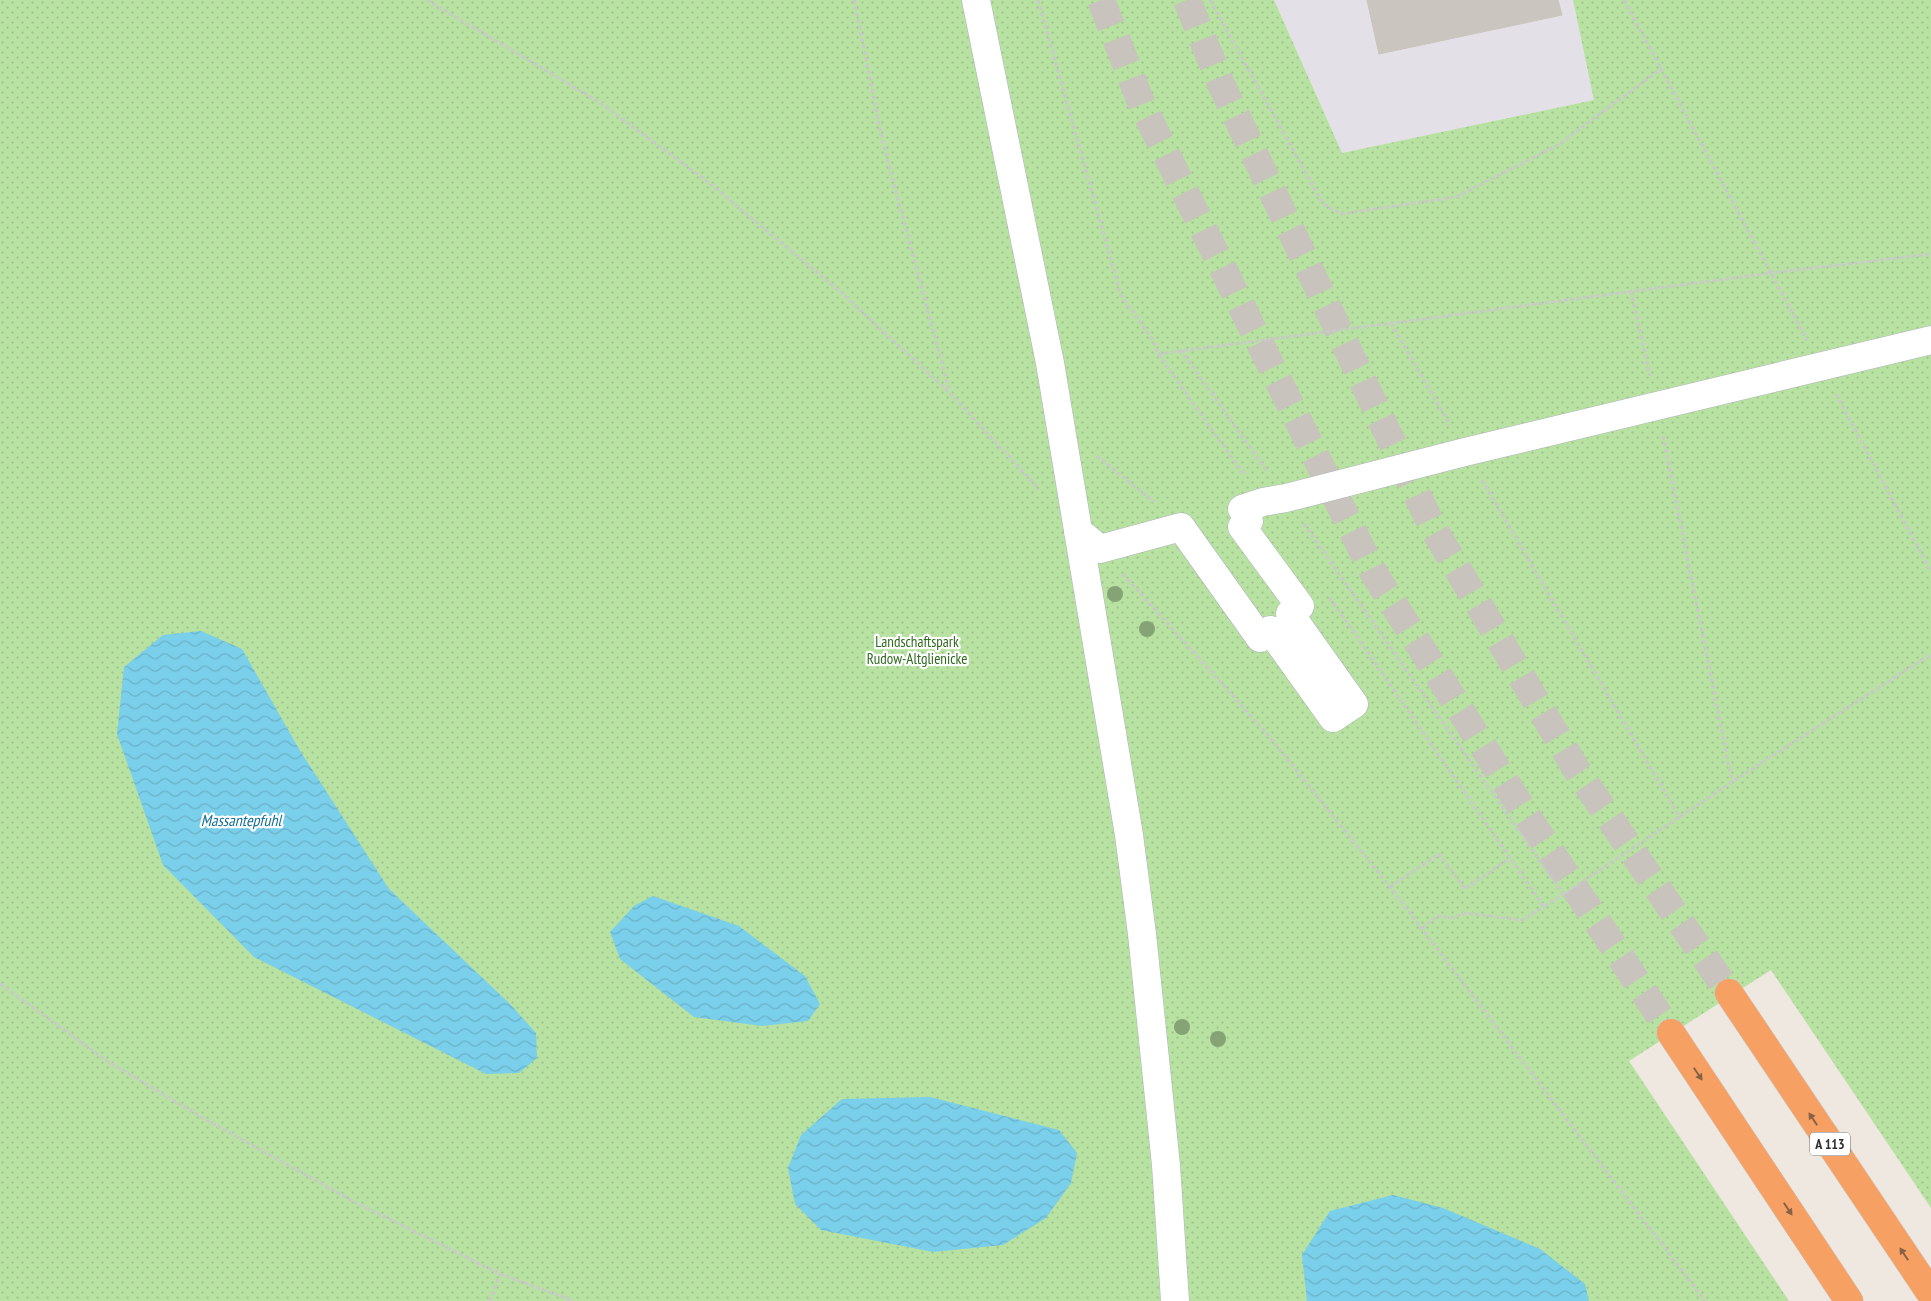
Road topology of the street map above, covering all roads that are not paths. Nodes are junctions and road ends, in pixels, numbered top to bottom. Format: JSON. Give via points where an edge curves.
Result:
{"nodes":[{"id":1,"x":976,"y":0,"type":"edge"},
{"id":2,"x":1931,"y":340,"type":"edge"},
{"id":3,"x":1078,"y":531,"type":"junction"},
{"id":4,"x":1729,"y":993,"type":"tunnel mouth"},
{"id":5,"x":1671,"y":1033,"type":"tunnel mouth"},
{"id":6,"x":1931,"y":1294,"type":"edge"},
{"id":7,"x":1175,"y":1301,"type":"edge"},
{"id":8,"x":1848,"y":1301,"type":"edge"}],
"edges":[{"from":1,"to":3,"type":"street","via":[[1048,354]]},
{"from":2,"to":3,"type":"street","via":[[1242,509],[1249,522],[1242,526],[1300,606],[1290,614],[1354,704],[1333,718],[1270,630],[1260,638],[1181,527],[1100,549]]},
{"from":3,"to":7,"type":"street","via":[[1132,855],[1166,1165]]},
{"from":6,"to":4,"type":"highway","number":"A 113","one_way":true},
{"from":5,"to":8,"type":"highway","one_way":true}]}
